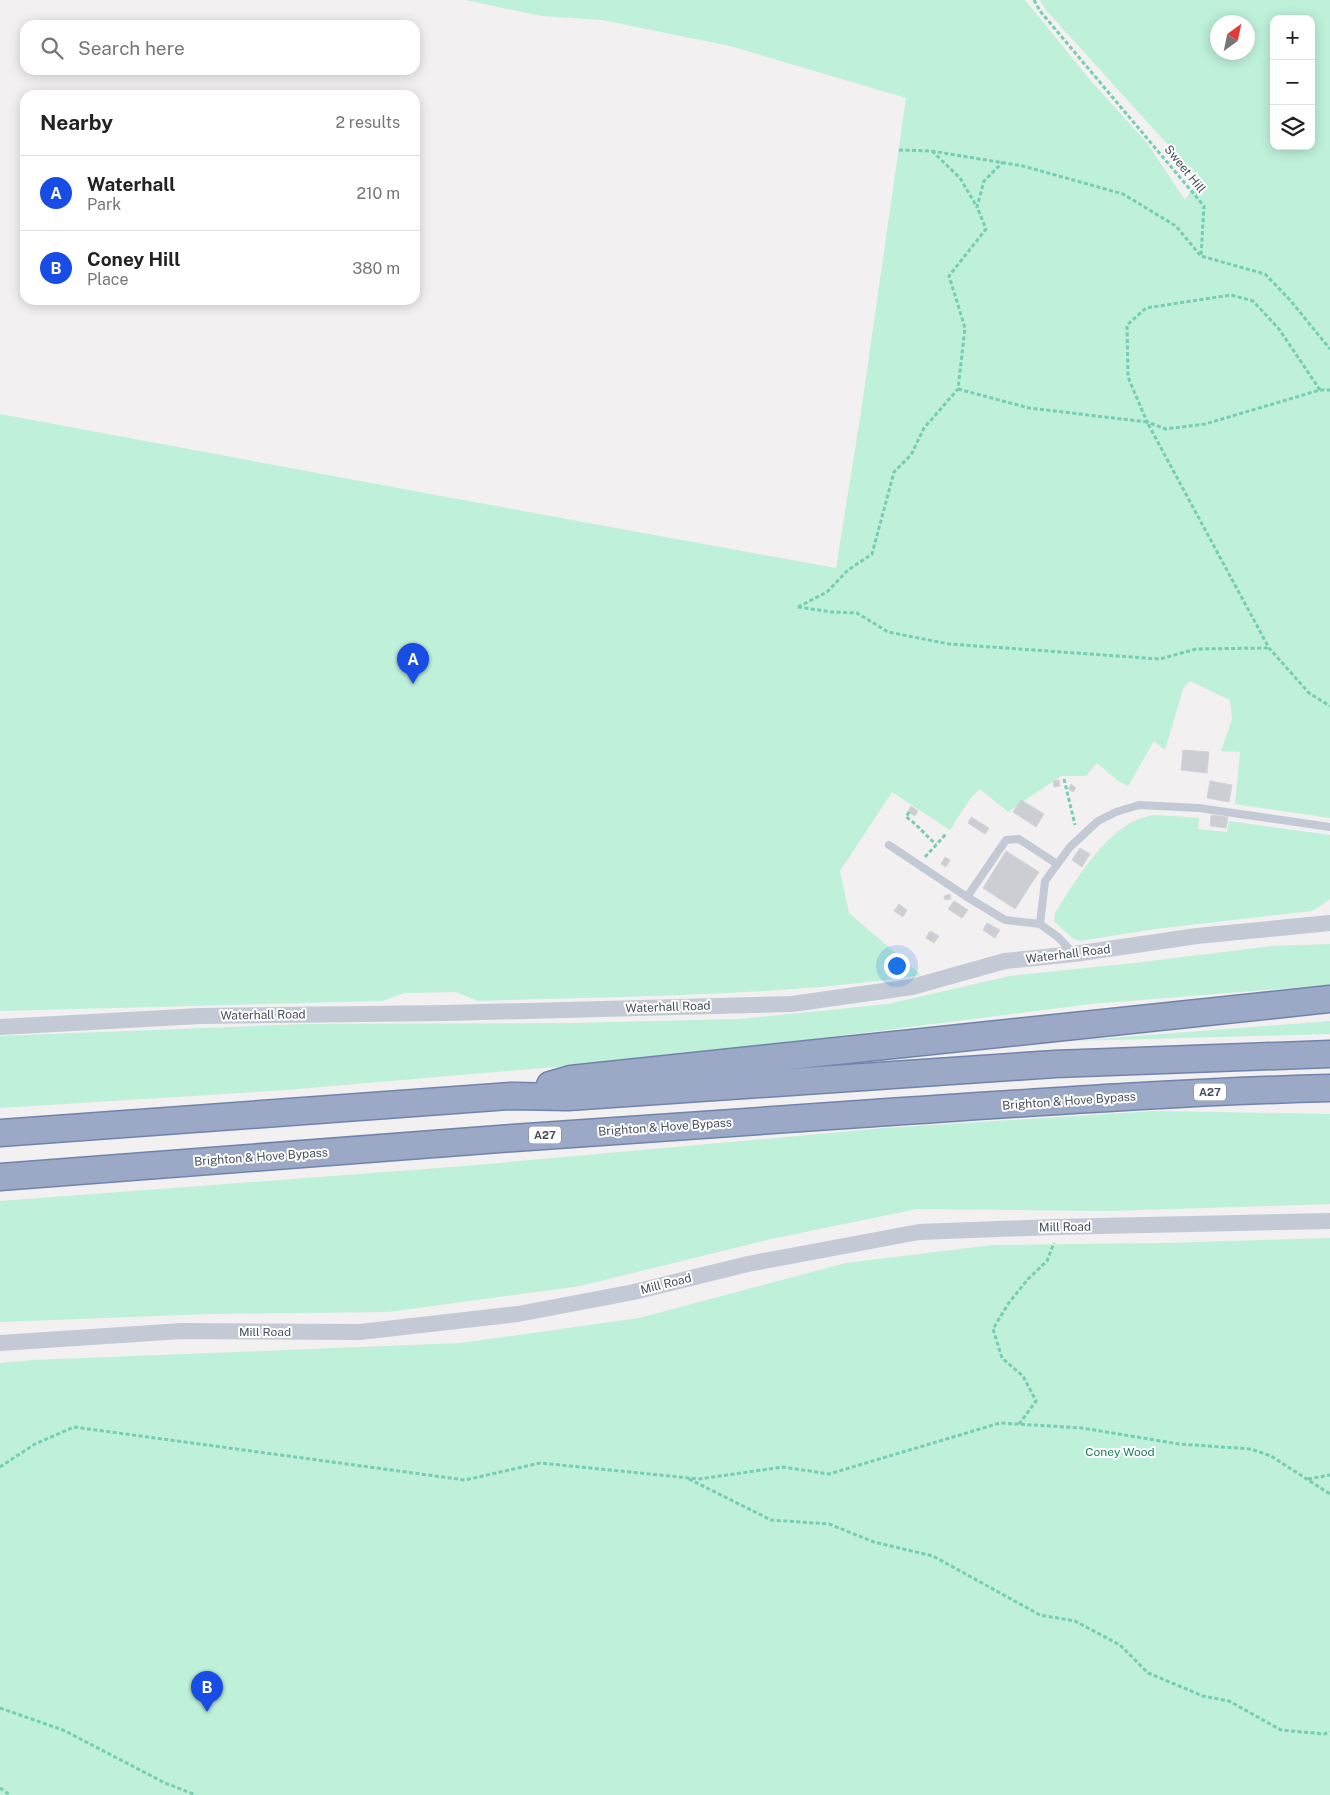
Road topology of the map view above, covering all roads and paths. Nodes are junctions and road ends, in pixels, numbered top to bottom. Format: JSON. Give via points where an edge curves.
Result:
{"nodes":[{"id":1,"x":1034,"y":0,"type":"edge"},
{"id":2,"x":899,"y":150,"type":"dead end"},
{"id":3,"x":931,"y":151,"type":"junction"},
{"id":4,"x":1003,"y":162,"type":"junction"},
{"id":5,"x":977,"y":207,"type":"junction"},
{"id":6,"x":1201,"y":256,"type":"junction"},
{"id":7,"x":1330,"y":349,"type":"edge"},
{"id":8,"x":958,"y":390,"type":"junction"},
{"id":9,"x":1320,"y":390,"type":"junction"},
{"id":10,"x":1330,"y":390,"type":"edge"},
{"id":11,"x":1146,"y":422,"type":"junction"},
{"id":12,"x":1269,"y":648,"type":"junction"},
{"id":13,"x":1330,"y":706,"type":"edge"},
{"id":14,"x":1064,"y":779,"type":"dead end"},
{"id":15,"x":909,"y":812,"type":"dead end"},
{"id":16,"x":1330,"y":827,"type":"edge"},
{"id":17,"x":946,"y":834,"type":"dead end"},
{"id":18,"x":1086,"y":834,"type":"junction"},
{"id":19,"x":936,"y":844,"type":"junction"},
{"id":20,"x":889,"y":845,"type":"dead end"},
{"id":21,"x":1057,"y":864,"type":"junction"},
{"id":22,"x":918,"y":865,"type":"junction"},
{"id":23,"x":967,"y":897,"type":"junction"},
{"id":24,"x":1330,"y":923,"type":"edge"},
{"id":25,"x":1040,"y":924,"type":"junction"},
{"id":26,"x":1074,"y":954,"type":"junction"},
{"id":27,"x":1330,"y":999,"type":"edge"},
{"id":28,"x":0,"y":1027,"type":"edge"},
{"id":29,"x":1330,"y":1054,"type":"edge"},
{"id":30,"x":1330,"y":1088,"type":"edge"},
{"id":31,"x":511,"y":1096,"type":"junction"},
{"id":32,"x":0,"y":1132,"type":"edge"},
{"id":33,"x":0,"y":1176,"type":"edge"},
{"id":34,"x":1330,"y":1221,"type":"edge"},
{"id":35,"x":1054,"y":1242,"type":"dead end"},
{"id":36,"x":0,"y":1343,"type":"edge"},
{"id":37,"x":1019,"y":1424,"type":"junction"},
{"id":38,"x":0,"y":1466,"type":"edge"},
{"id":39,"x":1330,"y":1475,"type":"edge"},
{"id":40,"x":686,"y":1478,"type":"junction"},
{"id":41,"x":1308,"y":1479,"type":"junction"},
{"id":42,"x":1330,"y":1494,"type":"edge"},
{"id":43,"x":0,"y":1708,"type":"edge"},
{"id":44,"x":1330,"y":1732,"type":"edge"},
{"id":45,"x":0,"y":1788,"type":"edge"},
{"id":46,"x":10,"y":1795,"type":"edge"},
{"id":47,"x":196,"y":1795,"type":"edge"}],
"edges":[{"from":1,"to":6,"type":"path","name":"Sweet Hill","via":[[1204,206]]},
{"from":2,"to":3,"type":"path"},
{"from":3,"to":4,"type":"path"},
{"from":3,"to":5,"type":"path","via":[[960,178]]},
{"from":4,"to":5,"type":"path","via":[[984,181]]},
{"from":4,"to":6,"type":"path","via":[[1123,194],[1176,226]]},
{"from":5,"to":8,"type":"path","via":[[986,229],[949,276],[965,328]]},
{"from":6,"to":7,"type":"path","via":[[1265,274]]},
{"from":8,"to":11,"type":"path","via":[[1029,408]]},
{"from":8,"to":12,"type":"path","via":[[924,428],[911,455],[894,472],[872,554],[848,570],[827,592],[798,607],[857,613],[888,632],[949,644],[1160,659],[1196,649]]},
{"from":9,"to":10,"type":"path"},
{"from":9,"to":11,"type":"path","via":[[1205,424],[1166,429]]},
{"from":9,"to":11,"type":"path","via":[[1279,329],[1253,301],[1231,295],[1146,308],[1127,325],[1128,376]]},
{"from":11,"to":12,"type":"path"},
{"from":12,"to":13,"type":"path","via":[[1309,693]]},
{"from":14,"to":18,"type":"path","via":[[1075,825]]},
{"from":15,"to":19,"type":"path","via":[[906,817]]},
{"from":16,"to":18,"type":"lane","via":[[1199,808],[1139,805],[1106,816]]},
{"from":17,"to":19,"type":"path"},
{"from":18,"to":21,"type":"lane"},
{"from":19,"to":22,"type":"path"},
{"from":20,"to":22,"type":"lane"},
{"from":21,"to":23,"type":"lane","via":[[1019,839],[1006,840]]},
{"from":21,"to":25,"type":"lane","via":[[1045,881]]},
{"from":22,"to":23,"type":"lane"},
{"from":23,"to":25,"type":"lane","via":[[1005,920]]},
{"from":24,"to":26,"type":"street","name":"Waterhall Road","via":[[1197,936]]},
{"from":25,"to":26,"type":"lane"},
{"from":26,"to":28,"type":"street","name":"Waterhall Road","via":[[1005,961],[912,987],[792,1004],[200,1016]]},
{"from":27,"to":31,"type":"highway","via":[[571,1079]]},
{"from":29,"to":31,"type":"highway","via":[[1055,1064],[568,1097]]},
{"from":30,"to":33,"type":"highway","name":"Brighton & Hove Bypass","number":"A27","via":[[1147,1096],[577,1132]]},
{"from":31,"to":32,"type":"highway"},
{"from":34,"to":36,"type":"street","name":"Mill Road","via":[[919,1232],[748,1264],[634,1292],[518,1314],[360,1332],[182,1332]]},
{"from":35,"to":37,"type":"path","via":[[1047,1260],[1008,1304],[994,1329],[1002,1358],[1023,1376],[1036,1402]]},
{"from":37,"to":40,"type":"path","via":[[1000,1423],[830,1474],[783,1467]]},
{"from":37,"to":41,"type":"path","via":[[1082,1428],[1179,1444],[1251,1449],[1271,1456]]},
{"from":38,"to":40,"type":"path","via":[[35,1444],[74,1427],[465,1480],[540,1462]]},
{"from":39,"to":41,"type":"path"},
{"from":40,"to":44,"type":"path","via":[[771,1520],[829,1524],[874,1542],[933,1556],[1040,1615],[1075,1622],[1120,1645],[1148,1673],[1203,1696],[1229,1701],[1281,1730]]},
{"from":41,"to":42,"type":"path"},
{"from":43,"to":47,"type":"path","via":[[63,1730],[165,1783]]},
{"from":45,"to":46,"type":"path"}]}
